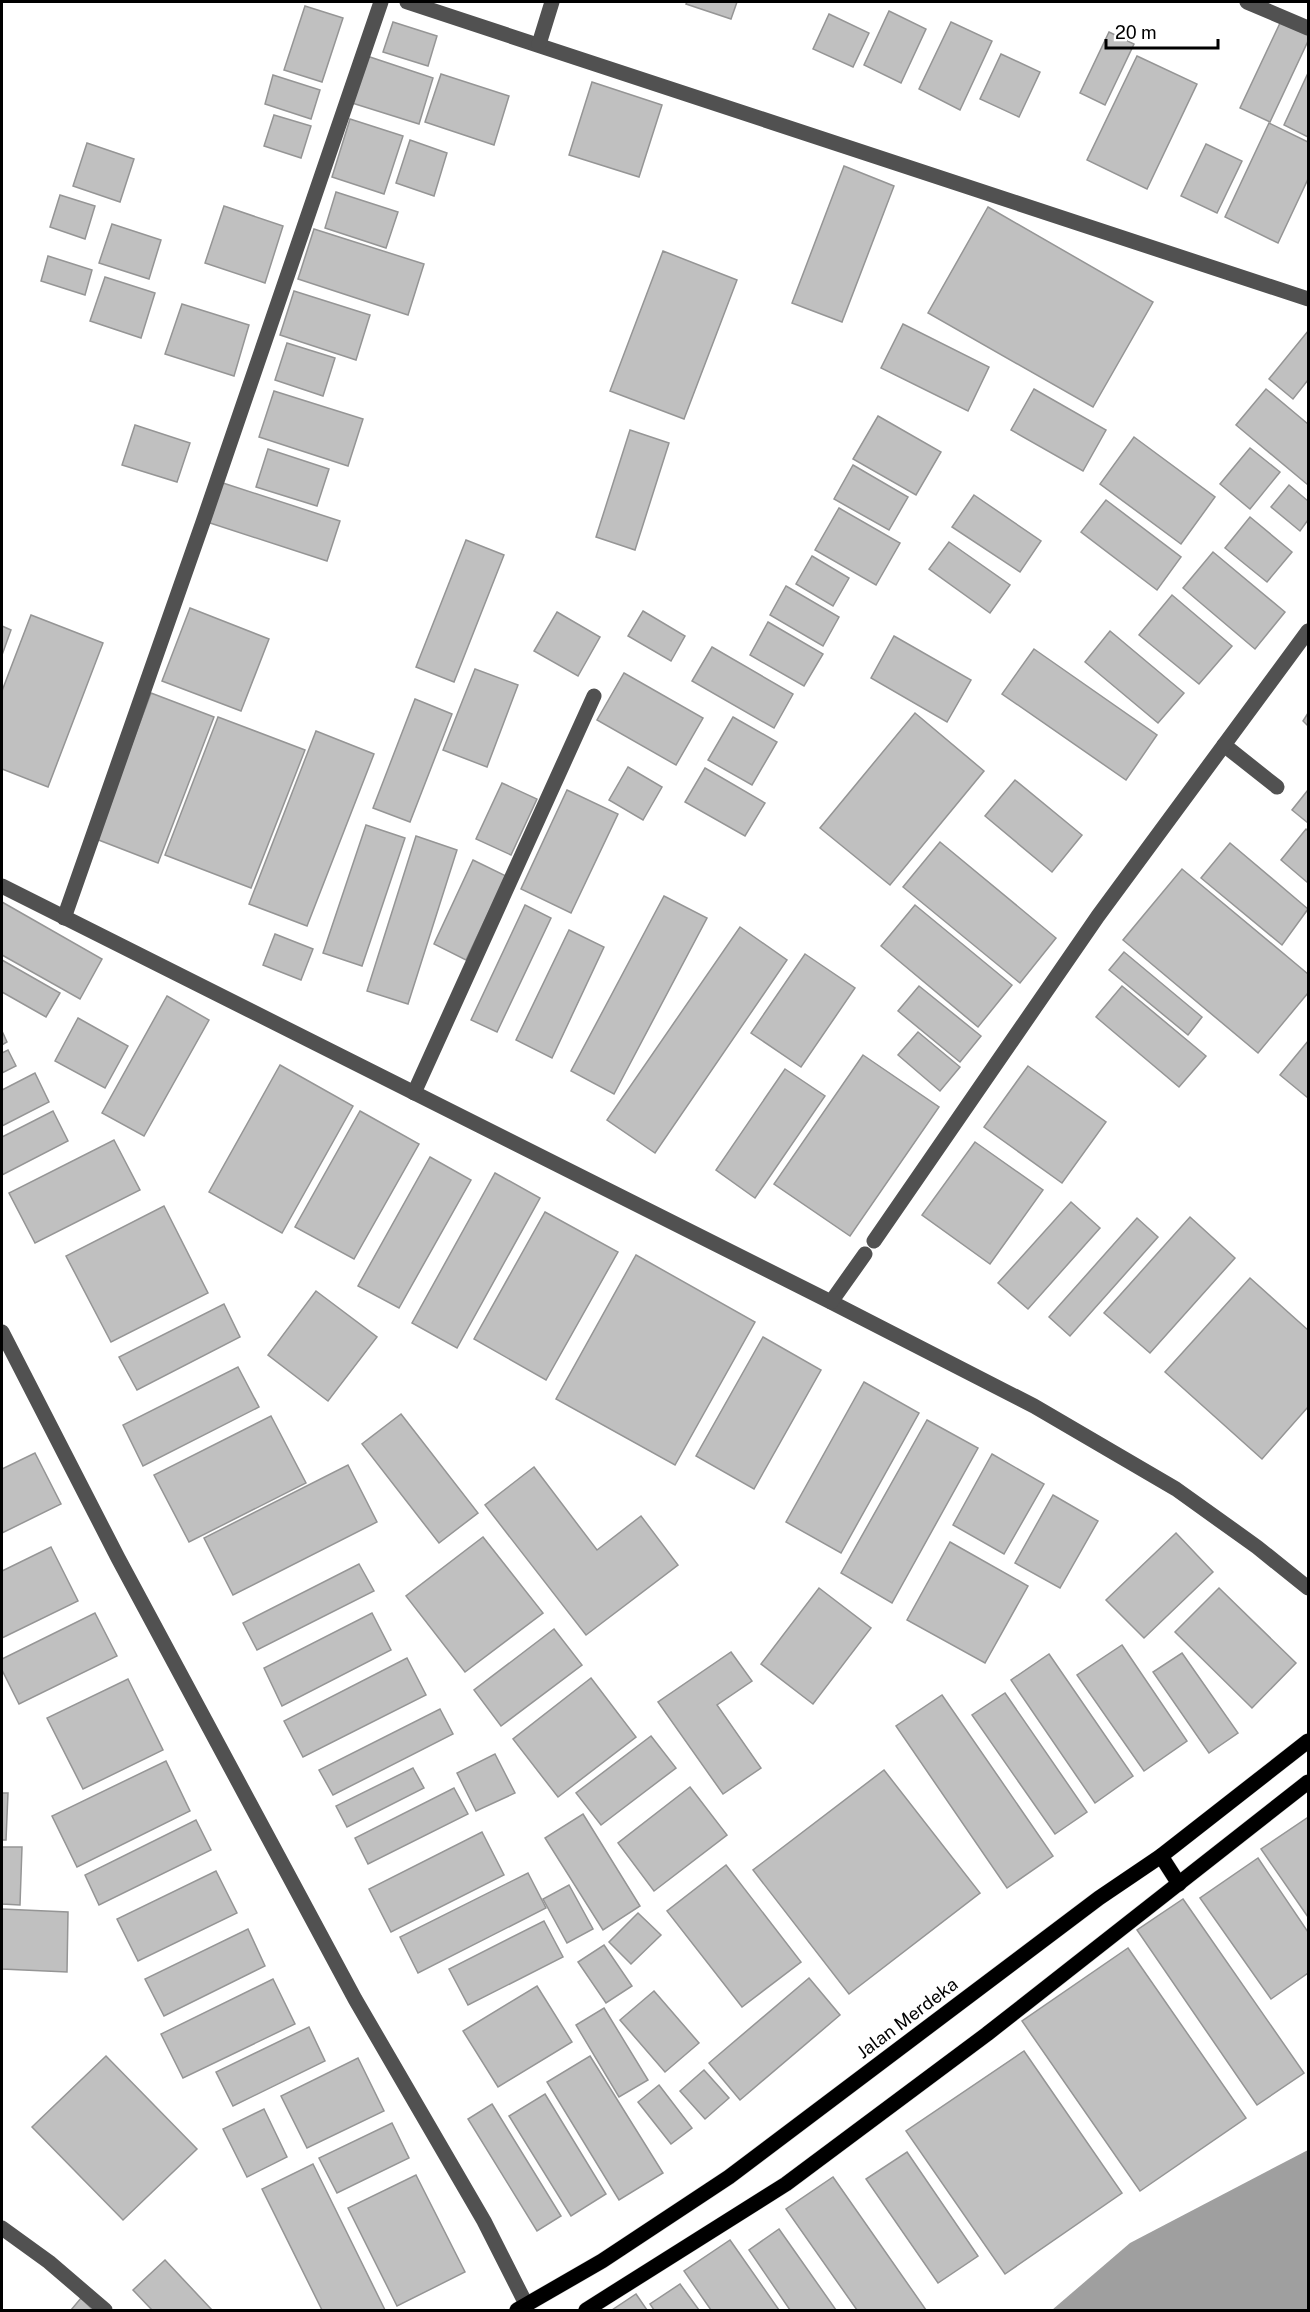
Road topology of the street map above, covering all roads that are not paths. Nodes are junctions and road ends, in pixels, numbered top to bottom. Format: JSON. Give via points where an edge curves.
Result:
{"nodes":[{"id":1,"x":381,"y":2,"type":"edge"},
{"id":2,"x":407,"y":2,"type":"edge"},
{"id":3,"x":552,"y":2,"type":"edge"},
{"id":4,"x":1247,"y":2,"type":"edge"},
{"id":5,"x":1308,"y":28,"type":"edge"},
{"id":6,"x":539,"y":45,"type":"junction"},
{"id":7,"x":1308,"y":298,"type":"edge"},
{"id":8,"x":1308,"y":631,"type":"edge"},
{"id":9,"x":594,"y":696,"type":"dead end"},
{"id":10,"x":1224,"y":745,"type":"junction"},
{"id":11,"x":1277,"y":787,"type":"dead end"},
{"id":12,"x":2,"y":886,"type":"edge"},
{"id":13,"x":64,"y":918,"type":"junction"},
{"id":14,"x":414,"y":1093,"type":"junction"},
{"id":15,"x":874,"y":1241,"type":"dead end"},
{"id":16,"x":865,"y":1254,"type":"dead end"},
{"id":17,"x":831,"y":1302,"type":"junction"},
{"id":18,"x":2,"y":1332,"type":"edge"},
{"id":19,"x":1308,"y":1588,"type":"edge"},
{"id":20,"x":1308,"y":1741,"type":"edge"},
{"id":21,"x":1308,"y":1782,"type":"edge"},
{"id":22,"x":1161,"y":1856,"type":"junction"},
{"id":23,"x":1179,"y":1884,"type":"junction"},
{"id":24,"x":2,"y":2228,"type":"edge"},
{"id":25,"x":522,"y":2308,"type":"edge"},
{"id":26,"x":105,"y":2310,"type":"edge"},
{"id":27,"x":586,"y":2310,"type":"edge"}],
"edges":[{"from":1,"to":13,"type":"street"},
{"from":2,"to":6,"type":"street"},
{"from":3,"to":6,"type":"street"},
{"from":4,"to":5,"type":"street"},
{"from":6,"to":7,"type":"street"},
{"from":8,"to":10,"type":"street"},
{"from":9,"to":14,"type":"street"},
{"from":10,"to":11,"type":"street"},
{"from":10,"to":15,"type":"street","via":[[1098,916]]},
{"from":12,"to":13,"type":"street"},
{"from":13,"to":14,"type":"street"},
{"from":14,"to":17,"type":"street"},
{"from":16,"to":17,"type":"street"},
{"from":17,"to":19,"type":"street","via":[[1034,1406],[1176,1490]]},
{"from":18,"to":25,"type":"street","via":[[354,1999],[484,2221]]},
{"from":20,"to":22,"type":"main road","name":"Jalan Merdeka"},
{"from":21,"to":23,"type":"main road"},
{"from":22,"to":23,"type":"main road"},
{"from":22,"to":25,"type":"main road","name":"Jalan Merdeka","via":[[1099,1898],[729,2176],[602,2261]]},
{"from":23,"to":27,"type":"main road","via":[[786,2184]]},
{"from":24,"to":26,"type":"street"}]}
